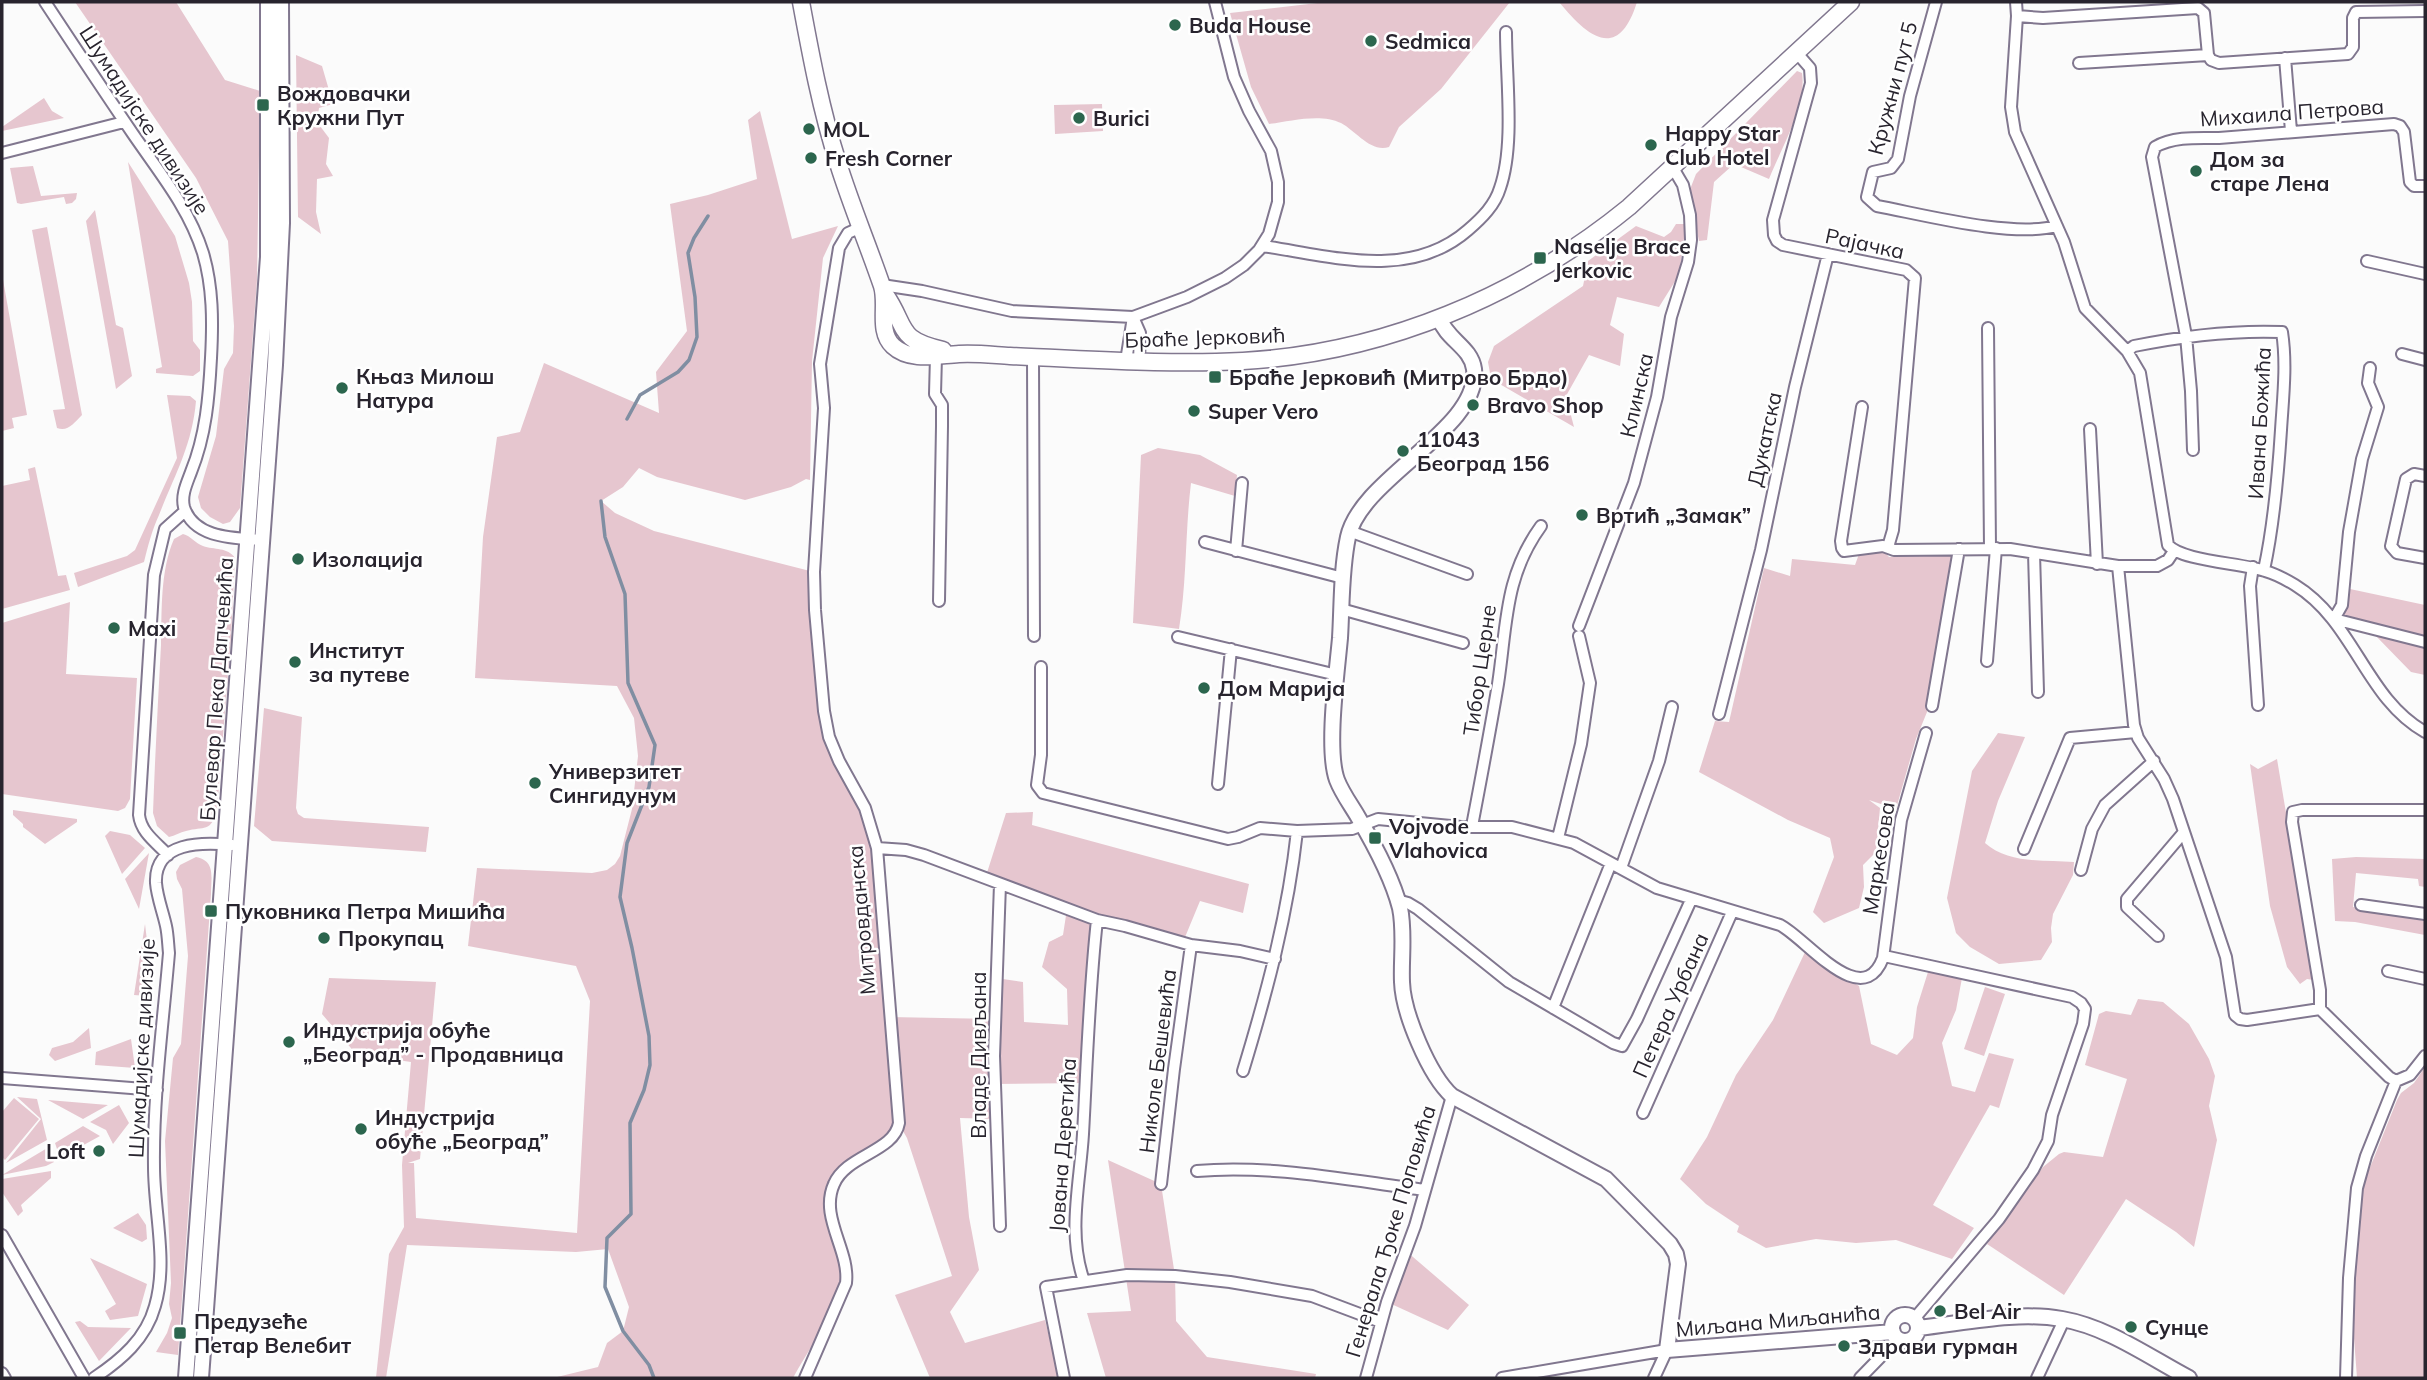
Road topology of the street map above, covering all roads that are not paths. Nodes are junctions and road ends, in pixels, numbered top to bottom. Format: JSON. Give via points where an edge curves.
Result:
{"nodes":[{"id":1,"x":45,"y":2,"type":"edge"},
{"id":2,"x":268,"y":2,"type":"edge"},
{"id":3,"x":281,"y":2,"type":"edge"},
{"id":4,"x":801,"y":2,"type":"edge"},
{"id":5,"x":1215,"y":2,"type":"edge"},
{"id":6,"x":1851,"y":2,"type":"edge"},
{"id":7,"x":1936,"y":2,"type":"edge"},
{"id":8,"x":2016,"y":2,"type":"edge"},
{"id":9,"x":2425,"y":11,"type":"edge"},
{"id":10,"x":2017,"y":16,"type":"junction"},
{"id":11,"x":1506,"y":33,"type":"dead end"},
{"id":12,"x":1796,"y":52,"type":"junction"},
{"id":13,"x":2208,"y":55,"type":"junction"},
{"id":14,"x":2285,"y":58,"type":"junction"},
{"id":15,"x":2079,"y":62,"type":"dead end"},
{"id":16,"x":124,"y":122,"type":"junction"},
{"id":17,"x":2291,"y":131,"type":"junction"},
{"id":18,"x":2,"y":153,"type":"edge"},
{"id":19,"x":1673,"y":168,"type":"junction"},
{"id":20,"x":2425,"y":186,"type":"edge"},
{"id":21,"x":2057,"y":226,"type":"junction"},
{"id":22,"x":859,"y":228,"type":"junction"},
{"id":23,"x":1263,"y":246,"type":"junction"},
{"id":24,"x":1828,"y":254,"type":"junction"},
{"id":25,"x":2367,"y":261,"type":"dead end"},
{"id":26,"x":2425,"y":274,"type":"edge"},
{"id":27,"x":882,"y":289,"type":"junction"},
{"id":28,"x":1133,"y":317,"type":"junction"},
{"id":29,"x":1439,"y":318,"type":"junction"},
{"id":30,"x":1988,"y":328,"type":"dead end"},
{"id":31,"x":2186,"y":336,"type":"junction"},
{"id":32,"x":2127,"y":351,"type":"junction"},
{"id":33,"x":960,"y":354,"type":"junction"},
{"id":34,"x":2402,"y":354,"type":"dead end"},
{"id":35,"x":936,"y":356,"type":"junction"},
{"id":36,"x":1033,"y":357,"type":"junction"},
{"id":37,"x":2425,"y":360,"type":"edge"},
{"id":38,"x":1133,"y":361,"type":"junction"},
{"id":39,"x":2370,"y":368,"type":"dead end"},
{"id":40,"x":1862,"y":407,"type":"dead end"},
{"id":41,"x":2090,"y":429,"type":"dead end"},
{"id":42,"x":2193,"y":450,"type":"dead end"},
{"id":43,"x":2420,"y":475,"type":"edge"},
{"id":44,"x":1242,"y":483,"type":"dead end"},
{"id":45,"x":185,"y":511,"type":"junction"},
{"id":46,"x":1541,"y":526,"type":"dead end"},
{"id":47,"x":1349,"y":531,"type":"junction"},
{"id":48,"x":255,"y":539,"type":"junction"},
{"id":49,"x":1205,"y":542,"type":"dead end"},
{"id":50,"x":1888,"y":547,"type":"junction"},
{"id":51,"x":1993,"y":548,"type":"junction"},
{"id":52,"x":1959,"y":549,"type":"junction"},
{"id":53,"x":1236,"y":551,"type":"junction"},
{"id":54,"x":2174,"y":551,"type":"junction"},
{"id":55,"x":2034,"y":553,"type":"junction"},
{"id":56,"x":2425,"y":558,"type":"edge"},
{"id":57,"x":2097,"y":564,"type":"junction"},
{"id":58,"x":2118,"y":566,"type":"junction"},
{"id":59,"x":2259,"y":569,"type":"junction"},
{"id":60,"x":1467,"y":574,"type":"dead end"},
{"id":61,"x":1343,"y":578,"type":"junction"},
{"id":62,"x":939,"y":601,"type":"dead end"},
{"id":63,"x":1342,"y":609,"type":"junction"},
{"id":64,"x":2334,"y":619,"type":"junction"},
{"id":65,"x":1034,"y":636,"type":"dead end"},
{"id":66,"x":1178,"y":637,"type":"dead end"},
{"id":67,"x":2425,"y":642,"type":"edge"},
{"id":68,"x":1463,"y":643,"type":"dead end"},
{"id":69,"x":1231,"y":649,"type":"junction"},
{"id":70,"x":1987,"y":661,"type":"dead end"},
{"id":71,"x":1041,"y":667,"type":"dead end"},
{"id":72,"x":1337,"y":675,"type":"junction"},
{"id":73,"x":2038,"y":692,"type":"dead end"},
{"id":74,"x":2258,"y":705,"type":"dead end"},
{"id":75,"x":1932,"y":706,"type":"dead end"},
{"id":76,"x":1672,"y":707,"type":"dead end"},
{"id":77,"x":1719,"y":714,"type":"dead end"},
{"id":78,"x":2136,"y":732,"type":"junction"},
{"id":79,"x":2425,"y":732,"type":"edge"},
{"id":80,"x":1926,"y":733,"type":"dead end"},
{"id":81,"x":2154,"y":761,"type":"junction"},
{"id":82,"x":1218,"y":784,"type":"dead end"},
{"id":83,"x":2425,"y":810,"type":"edge"},
{"id":84,"x":1363,"y":825,"type":"junction"},
{"id":85,"x":1472,"y":826,"type":"junction"},
{"id":86,"x":1297,"y":831,"type":"junction"},
{"id":87,"x":2184,"y":832,"type":"junction"},
{"id":88,"x":1558,"y":838,"type":"junction"},
{"id":89,"x":225,"y":844,"type":"junction"},
{"id":90,"x":240,"y":845,"type":"junction"},
{"id":91,"x":877,"y":848,"type":"junction"},
{"id":92,"x":2024,"y":849,"type":"dead end"},
{"id":93,"x":169,"y":855,"type":"junction"},
{"id":94,"x":1616,"y":865,"type":"junction"},
{"id":95,"x":2081,"y":870,"type":"dead end"},
{"id":96,"x":1000,"y":884,"type":"junction"},
{"id":97,"x":1691,"y":900,"type":"junction"},
{"id":98,"x":1397,"y":901,"type":"junction"},
{"id":99,"x":2361,"y":905,"type":"dead end"},
{"id":100,"x":1732,"y":912,"type":"junction"},
{"id":101,"x":2425,"y":914,"type":"edge"},
{"id":102,"x":1097,"y":920,"type":"junction"},
{"id":103,"x":2158,"y":936,"type":"dead end"},
{"id":104,"x":1191,"y":945,"type":"junction"},
{"id":105,"x":1884,"y":956,"type":"junction"},
{"id":106,"x":1275,"y":959,"type":"junction"},
{"id":107,"x":2388,"y":971,"type":"dead end"},
{"id":108,"x":2425,"y":979,"type":"edge"},
{"id":109,"x":1553,"y":1008,"type":"junction"},
{"id":110,"x":2320,"y":1009,"type":"junction"},
{"id":111,"x":2425,"y":1056,"type":"edge"},
{"id":112,"x":1243,"y":1071,"type":"dead end"},
{"id":113,"x":2,"y":1078,"type":"edge"},
{"id":114,"x":2396,"y":1081,"type":"junction"},
{"id":115,"x":157,"y":1090,"type":"junction"},
{"id":116,"x":1452,"y":1096,"type":"junction"},
{"id":117,"x":1643,"y":1113,"type":"dead end"},
{"id":118,"x":1197,"y":1171,"type":"dead end"},
{"id":119,"x":1161,"y":1184,"type":"dead end"},
{"id":120,"x":1425,"y":1190,"type":"junction"},
{"id":121,"x":1000,"y":1226,"type":"dead end"},
{"id":122,"x":2,"y":1235,"type":"edge"},
{"id":123,"x":1084,"y":1281,"type":"junction"},
{"id":124,"x":190,"y":1307,"type":"junction"},
{"id":125,"x":206,"y":1308,"type":"junction"},
{"id":126,"x":2064,"y":1320,"type":"junction"},
{"id":127,"x":1381,"y":1322,"type":"junction"},
{"id":128,"x":1916,"y":1324,"type":"junction"},
{"id":129,"x":1896,"y":1335,"type":"junction"},
{"id":130,"x":1667,"y":1350,"type":"junction"},
{"id":131,"x":2,"y":1373,"type":"edge"},
{"id":132,"x":5,"y":1378,"type":"edge"},
{"id":133,"x":84,"y":1378,"type":"edge"},
{"id":134,"x":94,"y":1378,"type":"edge"},
{"id":135,"x":186,"y":1378,"type":"edge"},
{"id":136,"x":201,"y":1378,"type":"edge"},
{"id":137,"x":806,"y":1378,"type":"edge"},
{"id":138,"x":1064,"y":1378,"type":"edge"},
{"id":139,"x":1366,"y":1378,"type":"edge"},
{"id":140,"x":1509,"y":1378,"type":"edge"},
{"id":141,"x":1654,"y":1378,"type":"edge"},
{"id":142,"x":1860,"y":1378,"type":"edge"},
{"id":143,"x":2037,"y":1378,"type":"edge"},
{"id":144,"x":2189,"y":1378,"type":"edge"},
{"id":145,"x":2346,"y":1378,"type":"edge"}],
"edges":[{"from":1,"to":16,"type":"street","name":"Шумадијске дивизије"},
{"from":2,"to":48,"type":"street","name":"Булевар Пека Дапчевића","via":[[268,257]]},
{"from":3,"to":48,"type":"street","name":"Булевар Пека Дапчевића","via":[[282,223],[275,365]]},
{"from":4,"to":22,"type":"main road","name":"Браће Јерковић","via":[[836,158]]},
{"from":5,"to":23,"type":"street","via":[[1234,77],[1271,151],[1279,182],[1274,221]]},
{"from":6,"to":12,"type":"main road","name":"Браће Јерковић"},
{"from":7,"to":21,"type":"street","name":"Кружни пут 5","via":[[1896,162],[1871,176],[1867,197],[1877,206],[1967,223],[2039,230]]},
{"from":8,"to":10,"type":"street"},
{"from":9,"to":14,"type":"street","via":[[2356,12],[2354,46],[2349,54]]},
{"from":10,"to":13,"type":"street","via":[[2198,8],[2204,13]]},
{"from":10,"to":21,"type":"street","via":[[2014,126]]},
{"from":11,"to":23,"type":"street","via":[[1508,146],[1500,188],[1493,204],[1456,241],[1438,251],[1388,262]]},
{"from":12,"to":19,"type":"main road","name":"Браће Јерковић"},
{"from":12,"to":24,"type":"street","name":"Рајачка","via":[[1810,68],[1811,83],[1778,195],[1774,235],[1783,245]]},
{"from":13,"to":14,"type":"street","via":[[2219,63]]},
{"from":13,"to":15,"type":"street"},
{"from":14,"to":17,"type":"street"},
{"from":16,"to":18,"type":"street"},
{"from":16,"to":45,"type":"street","name":"Шумадијске дивизије","via":[[187,216],[209,276],[212,329],[206,418],[183,494]]},
{"from":17,"to":20,"type":"street","name":"Михаила Петрова","via":[[2400,126],[2410,182]]},
{"from":17,"to":31,"type":"street","name":"Михаила Петрова","via":[[2192,138],[2155,147],[2152,157]]},
{"from":19,"to":29,"type":"main road","name":"Браће Јерковић","via":[[1611,222],[1570,250],[1500,291]]},
{"from":19,"to":88,"type":"street","name":"Клинска","via":[[1683,185],[1690,215],[1688,262],[1634,483],[1579,631],[1590,683],[1581,744]]},
{"from":21,"to":32,"type":"street","via":[[2085,308]]},
{"from":22,"to":27,"type":"main road","name":"Браће Јерковић"},
{"from":22,"to":91,"type":"street","name":"Митровданска","via":[[845,236],[839,248],[822,346],[824,408],[815,610],[829,737],[865,808]]},
{"from":23,"to":28,"type":"street","via":[[1225,278]]},
{"from":24,"to":50,"type":"street","name":"Рајачка","via":[[1906,270],[1916,278],[1894,530]]},
{"from":24,"to":77,"type":"street","name":"Дукатска"},
{"from":25,"to":26,"type":"street"},
{"from":27,"to":28,"type":"street","via":[[922,291],[1012,311]]},
{"from":27,"to":33,"type":"main road","name":"Браће Јерковић","via":[[909,338]]},
{"from":27,"to":35,"type":"main road","name":"Браће Јерковић","via":[[888,341],[902,353]]},
{"from":28,"to":38,"type":"street","via":[[1140,333]]},
{"from":29,"to":38,"type":"main road","name":"Браће Јерковић","via":[[1318,352],[1236,361]]},
{"from":29,"to":47,"type":"street","via":[[1470,358],[1474,372],[1471,392],[1432,440],[1362,505]]},
{"from":30,"to":51,"type":"street"},
{"from":31,"to":32,"type":"street","name":"Ивана Божића"},
{"from":31,"to":42,"type":"street"},
{"from":31,"to":59,"type":"street","name":"Ивана Божића","via":[[2282,332],[2280,446],[2272,523]]},
{"from":32,"to":54,"type":"street","via":[[2142,380],[2165,538]]},
{"from":33,"to":35,"type":"main road","name":"Браће Јерковић"},
{"from":33,"to":36,"type":"main road","name":"Браће Јерковић"},
{"from":34,"to":37,"type":"street"},
{"from":35,"to":62,"type":"street","via":[[935,394],[942,405]]},
{"from":36,"to":38,"type":"main road","name":"Браће Јерковић"},
{"from":36,"to":65,"type":"street"},
{"from":39,"to":64,"type":"street","via":[[2368,383],[2378,407],[2362,459],[2342,605]]},
{"from":40,"to":50,"type":"street","via":[[1840,545],[1848,552]]},
{"from":41,"to":57,"type":"street"},
{"from":43,"to":56,"type":"street","via":[[2406,479],[2391,546],[2397,553]]},
{"from":44,"to":53,"type":"street"},
{"from":45,"to":48,"type":"street","via":[[209,533]]},
{"from":45,"to":93,"type":"street","via":[[166,529],[154,575],[139,815],[142,827]]},
{"from":46,"to":85,"type":"street","name":"Тибор Церне","via":[[1520,560],[1509,596]]},
{"from":47,"to":60,"type":"street"},
{"from":47,"to":61,"type":"street"},
{"from":48,"to":89,"type":"street","name":"Булевар Пека Дапчевића"},
{"from":48,"to":90,"type":"street","name":"Булевар Пека Дапчевића"},
{"from":49,"to":53,"type":"street"},
{"from":50,"to":52,"type":"street"},
{"from":51,"to":52,"type":"street"},
{"from":51,"to":55,"type":"street"},
{"from":51,"to":70,"type":"street"},
{"from":52,"to":75,"type":"street"},
{"from":53,"to":61,"type":"street"},
{"from":54,"to":58,"type":"street","via":[[2164,565]]},
{"from":54,"to":59,"type":"street"},
{"from":55,"to":57,"type":"street"},
{"from":55,"to":73,"type":"street"},
{"from":57,"to":58,"type":"street"},
{"from":58,"to":78,"type":"street"},
{"from":59,"to":64,"type":"street","via":[[2309,594]]},
{"from":59,"to":74,"type":"street","via":[[2250,586]]},
{"from":61,"to":63,"type":"street"},
{"from":63,"to":68,"type":"street"},
{"from":63,"to":72,"type":"street"},
{"from":64,"to":67,"type":"street"},
{"from":64,"to":79,"type":"street","via":[[2389,703]]},
{"from":66,"to":69,"type":"street"},
{"from":69,"to":72,"type":"street"},
{"from":69,"to":82,"type":"street"},
{"from":71,"to":86,"type":"street","via":[[1040,791],[1228,839],[1260,828]]},
{"from":72,"to":84,"type":"street","via":[[1335,772]]},
{"from":76,"to":94,"type":"street","via":[[1659,761]]},
{"from":78,"to":81,"type":"street"},
{"from":78,"to":92,"type":"street","via":[[2070,738]]},
{"from":80,"to":105,"type":"street","name":"Маркесова","via":[[1901,820]]},
{"from":81,"to":87,"type":"street"},
{"from":81,"to":95,"type":"street","via":[[2105,806],[2092,829]]},
{"from":83,"to":110,"type":"street","via":[[2293,812]]},
{"from":84,"to":85,"type":"street","via":[[1378,819]]},
{"from":84,"to":86,"type":"street"},
{"from":84,"to":98,"type":"street"},
{"from":85,"to":88,"type":"street","via":[[1512,827]]},
{"from":86,"to":106,"type":"street"},
{"from":87,"to":103,"type":"street","via":[[2127,899],[2127,907]]},
{"from":87,"to":110,"type":"street","via":[[2226,957],[2235,1015],[2248,1020]]},
{"from":88,"to":94,"type":"street"},
{"from":89,"to":90,"type":"street"},
{"from":89,"to":93,"type":"street","via":[[183,845]]},
{"from":89,"to":124,"type":"street","name":"Булевар Пека Дапчевића"},
{"from":90,"to":125,"type":"street","name":"Булевар Пека Дапчевића"},
{"from":91,"to":96,"type":"street","via":[[924,855]]},
{"from":91,"to":137,"type":"street","name":"Митровданска","via":[[898,1128],[886,1142],[843,1170],[833,1185],[830,1206],[846,1283]]},
{"from":93,"to":115,"type":"street","name":"Шумадијске дивизије","via":[[156,884],[169,953]]},
{"from":94,"to":97,"type":"street","via":[[1651,886]]},
{"from":94,"to":109,"type":"street"},
{"from":96,"to":102,"type":"street"},
{"from":96,"to":121,"type":"street","name":"Владе Дивљана","via":[[994,1056]]},
{"from":97,"to":100,"type":"street"},
{"from":97,"to":109,"type":"street","via":[[1625,1044],[1614,1043]]},
{"from":98,"to":109,"type":"street","via":[[1418,909],[1509,982]]},
{"from":98,"to":116,"type":"street","via":[[1406,1010],[1431,1065]]},
{"from":99,"to":101,"type":"street"},
{"from":100,"to":105,"type":"street","via":[[1788,929],[1848,976],[1864,978],[1877,969]]},
{"from":100,"to":117,"type":"street","name":"Петера Урбана"},
{"from":102,"to":104,"type":"street"},
{"from":102,"to":123,"type":"street","name":"Јована Деретића","via":[[1074,1236]]},
{"from":104,"to":106,"type":"street","name":"Николе Бешевића"},
{"from":104,"to":119,"type":"street","name":"Николе Бешевића"},
{"from":105,"to":128,"type":"street","via":[[2072,998],[2085,1009],[2040,1158],[1999,1219]]},
{"from":106,"to":112,"type":"street"},
{"from":107,"to":108,"type":"street"},
{"from":110,"to":114,"type":"street"},
{"from":111,"to":114,"type":"street","via":[[2410,1074]]},
{"from":113,"to":115,"type":"street"},
{"from":114,"to":145,"type":"street","via":[[2357,1188]]},
{"from":115,"to":134,"type":"street","name":"Шумадијске дивизије","via":[[153,1170],[158,1295],[136,1343]]},
{"from":116,"to":120,"type":"street","name":"Генерала Ђоке Поповића"},
{"from":116,"to":130,"type":"street","via":[[1606,1179],[1670,1244],[1678,1264]]},
{"from":118,"to":120,"type":"street","via":[[1253,1170]]},
{"from":120,"to":127,"type":"street","name":"Генерала Ђоке Поповића"},
{"from":122,"to":133,"type":"street"},
{"from":123,"to":127,"type":"street","via":[[1127,1275],[1230,1282],[1312,1296]]},
{"from":123,"to":138,"type":"street","via":[[1046,1287]]},
{"from":124,"to":125,"type":"street"},
{"from":124,"to":135,"type":"street","name":"Булевар Пека Дапчевића"},
{"from":125,"to":136,"type":"street","name":"Булевар Пека Дапчевића"},
{"from":126,"to":128,"type":"street","via":[[2016,1317]]},
{"from":126,"to":143,"type":"street"},
{"from":126,"to":144,"type":"street","via":[[2102,1332]]},
{"from":127,"to":139,"type":"street","name":"Генерала Ђоке Поповића"},
{"from":128,"to":129,"type":"street","via":[[1911,1339]]},
{"from":128,"to":129,"type":"street","via":[[1908,1316],[1900,1316],[1893,1324]]},
{"from":129,"to":130,"type":"street","name":"Миљана Миљанића"},
{"from":129,"to":142,"type":"street"},
{"from":130,"to":140,"type":"street"},
{"from":130,"to":141,"type":"street"},
{"from":131,"to":132,"type":"street"}]}
